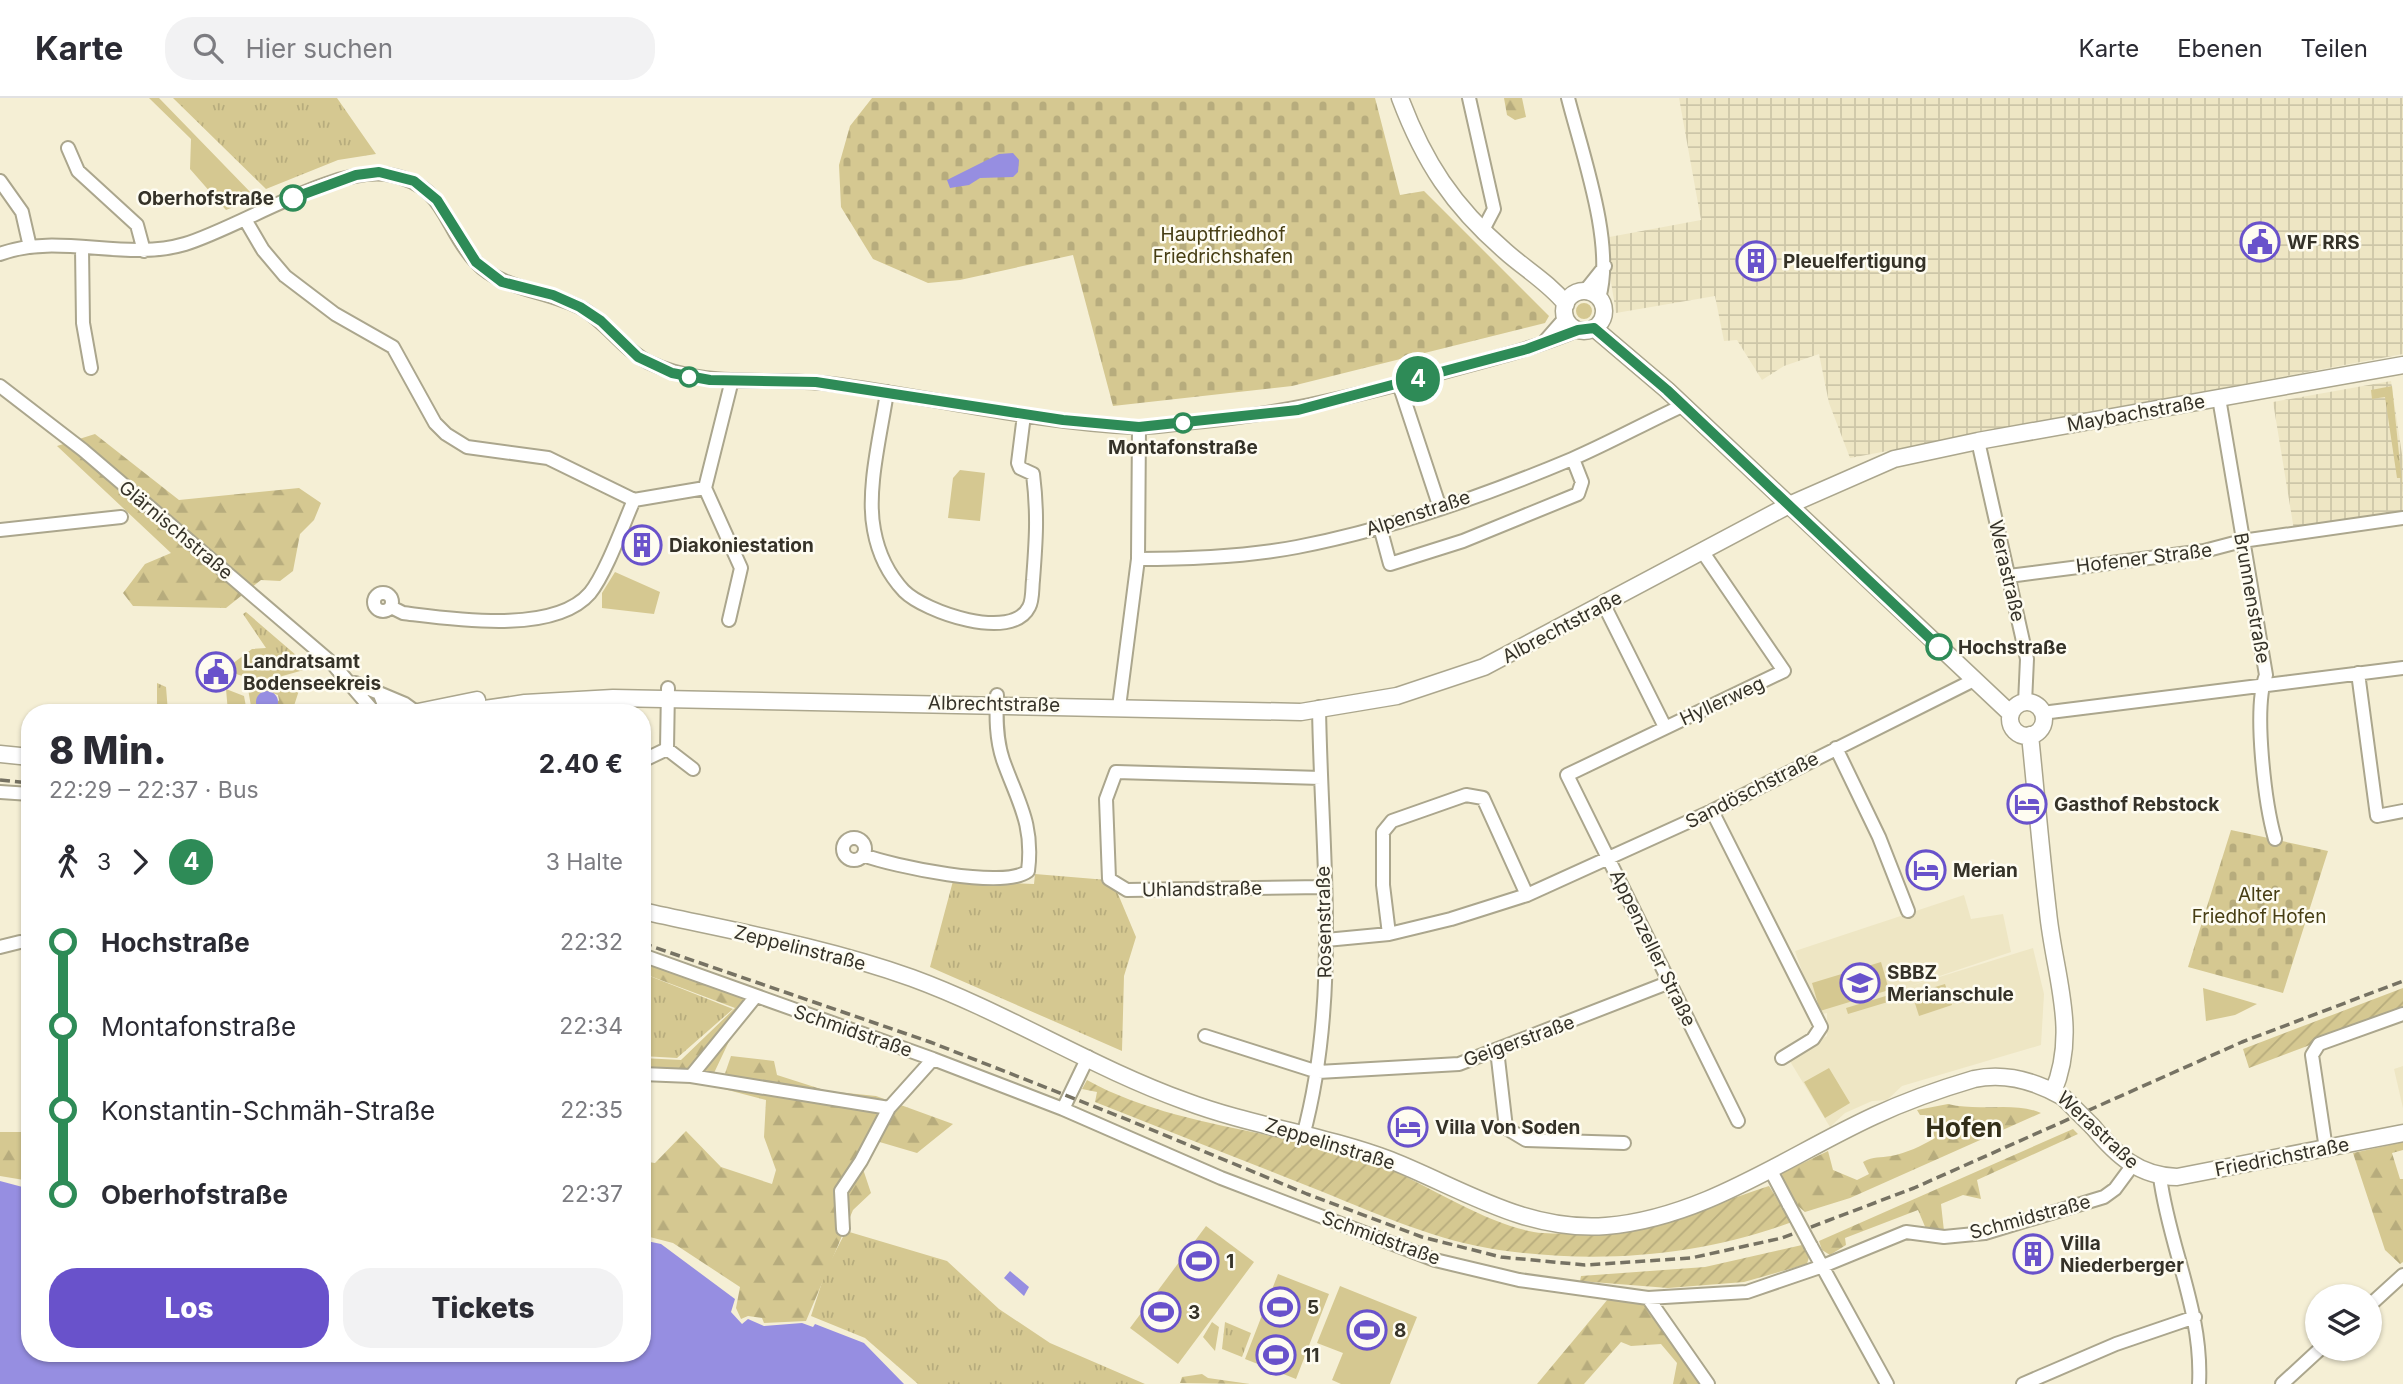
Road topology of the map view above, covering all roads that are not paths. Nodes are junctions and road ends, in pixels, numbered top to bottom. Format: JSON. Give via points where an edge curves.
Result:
{"nodes":[{"id":1,"x":1401,"y":98,"type":"edge"},
{"id":2,"x":1469,"y":98,"type":"edge"},
{"id":3,"x":1568,"y":98,"type":"edge"},
{"id":4,"x":68,"y":148,"type":"dead end"},
{"id":5,"x":0,"y":181,"type":"edge"},
{"id":6,"x":246,"y":221,"type":"junction"},
{"id":7,"x":1483,"y":230,"type":"junction"},
{"id":8,"x":30,"y":247,"type":"junction"},
{"id":9,"x":82,"y":248,"type":"junction"},
{"id":10,"x":144,"y":251,"type":"junction"},
{"id":11,"x":0,"y":254,"type":"edge"},
{"id":12,"x":1578,"y":301,"type":"junction"},
{"id":13,"x":1592,"y":324,"type":"junction"},
{"id":14,"x":1545,"y":341,"type":"junction"},
{"id":15,"x":2403,"y":365,"type":"edge"},
{"id":16,"x":91,"y":368,"type":"dead end"},
{"id":17,"x":2372,"y":375,"type":"junction"},
{"id":18,"x":2403,"y":375,"type":"edge"},
{"id":19,"x":732,"y":380,"type":"junction"},
{"id":20,"x":1399,"y":384,"type":"junction"},
{"id":21,"x":0,"y":386,"type":"edge"},
{"id":22,"x":887,"y":392,"type":"junction"},
{"id":23,"x":2220,"y":403,"type":"junction"},
{"id":24,"x":1682,"y":406,"type":"junction"},
{"id":25,"x":1024,"y":415,"type":"junction"},
{"id":26,"x":1139,"y":427,"type":"junction"},
{"id":27,"x":1979,"y":446,"type":"junction"},
{"id":28,"x":1573,"y":458,"type":"junction"},
{"id":29,"x":705,"y":488,"type":"junction"},
{"id":30,"x":634,"y":500,"type":"junction"},
{"id":31,"x":1789,"y":505,"type":"junction"},
{"id":32,"x":1440,"y":508,"type":"junction"},
{"id":33,"x":121,"y":517,"type":"dead end"},
{"id":34,"x":2403,"y":518,"type":"edge"},
{"id":35,"x":1380,"y":527,"type":"junction"},
{"id":36,"x":0,"y":530,"type":"edge"},
{"id":37,"x":2242,"y":541,"type":"junction"},
{"id":38,"x":1702,"y":551,"type":"junction"},
{"id":39,"x":1138,"y":559,"type":"junction"},
{"id":40,"x":2009,"y":576,"type":"junction"},
{"id":41,"x":1604,"y":605,"type":"junction"},
{"id":42,"x":391,"y":607,"type":"dead end"},
{"id":43,"x":729,"y":620,"type":"dead end"},
{"id":44,"x":2403,"y":668,"type":"edge"},
{"id":45,"x":2358,"y":673,"type":"junction"},
{"id":46,"x":349,"y":679,"type":"junction"},
{"id":47,"x":1974,"y":680,"type":"junction"},
{"id":48,"x":2262,"y":687,"type":"junction"},
{"id":49,"x":668,"y":693,"type":"junction"},
{"id":50,"x":380,"y":695,"type":"junction"},
{"id":51,"x":365,"y":699,"type":"junction"},
{"id":52,"x":996,"y":700,"type":"junction"},
{"id":53,"x":1119,"y":702,"type":"junction"},
{"id":54,"x":2025,"y":703,"type":"junction"},
{"id":55,"x":365,"y":704,"type":"edge"},
{"id":56,"x":368,"y":704,"type":"edge"},
{"id":57,"x":384,"y":704,"type":"edge"},
{"id":58,"x":405,"y":704,"type":"edge"},
{"id":59,"x":462,"y":704,"type":"edge"},
{"id":60,"x":534,"y":704,"type":"edge"},
{"id":61,"x":1319,"y":707,"type":"junction"},
{"id":62,"x":2042,"y":713,"type":"junction"},
{"id":63,"x":2011,"y":714,"type":"junction"},
{"id":64,"x":1665,"y":727,"type":"junction"},
{"id":65,"x":2030,"y":735,"type":"junction"},
{"id":66,"x":1836,"y":748,"type":"junction"},
{"id":67,"x":667,"y":749,"type":"junction"},
{"id":68,"x":0,"y":754,"type":"edge"},
{"id":69,"x":21,"y":756,"type":"edge"},
{"id":70,"x":651,"y":757,"type":"edge"},
{"id":71,"x":693,"y":769,"type":"dead end"},
{"id":72,"x":1567,"y":775,"type":"joint"},
{"id":73,"x":1321,"y":778,"type":"junction"},
{"id":74,"x":0,"y":792,"type":"edge"},
{"id":75,"x":21,"y":793,"type":"edge"},
{"id":76,"x":1712,"y":811,"type":"junction"},
{"id":77,"x":2403,"y":811,"type":"edge"},
{"id":78,"x":2275,"y":839,"type":"dead end"},
{"id":79,"x":863,"y":855,"type":"dead end"},
{"id":80,"x":1610,"y":860,"type":"junction"},
{"id":81,"x":1323,"y":887,"type":"junction"},
{"id":82,"x":1527,"y":895,"type":"junction"},
{"id":83,"x":1908,"y":911,"type":"dead end"},
{"id":84,"x":651,"y":913,"type":"edge"},
{"id":85,"x":1389,"y":934,"type":"junction"},
{"id":86,"x":1326,"y":940,"type":"junction"},
{"id":87,"x":20,"y":942,"type":"dead end"},
{"id":88,"x":0,"y":947,"type":"edge"},
{"id":89,"x":651,"y":958,"type":"edge"},
{"id":90,"x":1670,"y":982,"type":"junction"},
{"id":91,"x":756,"y":996,"type":"junction"},
{"id":92,"x":2403,"y":1014,"type":"edge"},
{"id":93,"x":1205,"y":1036,"type":"dead end"},
{"id":94,"x":1497,"y":1050,"type":"junction"},
{"id":95,"x":1088,"y":1057,"type":"junction"},
{"id":96,"x":1782,"y":1058,"type":"dead end"},
{"id":97,"x":933,"y":1059,"type":"junction"},
{"id":98,"x":1318,"y":1072,"type":"junction"},
{"id":99,"x":651,"y":1074,"type":"edge"},
{"id":100,"x":691,"y":1076,"type":"junction"},
{"id":101,"x":2058,"y":1095,"type":"junction"},
{"id":102,"x":889,"y":1108,"type":"junction"},
{"id":103,"x":1063,"y":1109,"type":"junction"},
{"id":104,"x":1738,"y":1121,"type":"dead end"},
{"id":105,"x":2403,"y":1133,"type":"edge"},
{"id":106,"x":1303,"y":1136,"type":"junction"},
{"id":107,"x":1624,"y":1143,"type":"dead end"},
{"id":108,"x":2325,"y":1145,"type":"junction"},
{"id":109,"x":2132,"y":1166,"type":"junction"},
{"id":110,"x":1770,"y":1169,"type":"junction"},
{"id":111,"x":2160,"y":1177,"type":"junction"},
{"id":112,"x":843,"y":1229,"type":"dead end"},
{"id":113,"x":1823,"y":1266,"type":"junction"},
{"id":114,"x":2403,"y":1275,"type":"edge"},
{"id":115,"x":2382,"y":1294,"type":"edge"},
{"id":116,"x":1648,"y":1298,"type":"junction"},
{"id":117,"x":2195,"y":1317,"type":"junction"},
{"id":118,"x":2307,"y":1361,"type":"edge"},
{"id":119,"x":1708,"y":1384,"type":"edge"},
{"id":120,"x":1887,"y":1384,"type":"edge"},
{"id":121,"x":2023,"y":1384,"type":"edge"},
{"id":122,"x":2199,"y":1384,"type":"edge"},
{"id":123,"x":2282,"y":1384,"type":"edge"}],
"edges":[{"from":1,"to":7,"type":"main road","via":[[1435,175]]},
{"from":2,"to":7,"type":"street","via":[[1494,209]]},
{"from":3,"to":12,"type":"street","via":[[1605,266]]},
{"from":4,"to":10,"type":"street","via":[[78,171],[138,225]]},
{"from":5,"to":8,"type":"street","via":[[22,212]]},
{"from":6,"to":10,"type":"street","via":[[182,245]]},
{"from":6,"to":19,"type":"street","via":[[298,195],[356,175],[379,172],[414,181],[437,200],[476,262],[502,282],[580,307],[638,357],[672,373]]},
{"from":6,"to":30,"type":"street","via":[[285,276],[335,314],[393,347],[424,405],[446,434],[467,446],[548,458]]},
{"from":7,"to":12,"type":"main road","via":[[1508,255]]},
{"from":8,"to":9,"type":"street"},
{"from":8,"to":11,"type":"street"},
{"from":9,"to":10,"type":"street"},
{"from":9,"to":16,"type":"street","via":[[83,323]]},
{"from":12,"to":13,"type":"main road"},
{"from":12,"to":13,"type":"main road"},
{"from":12,"to":14,"type":"street"},
{"from":13,"to":14,"type":"street"},
{"from":13,"to":24,"type":"main road"},
{"from":14,"to":20,"type":"street"},
{"from":15,"to":17,"type":"main road","name":"Maybachstraße"},
{"from":17,"to":18,"type":"main road","name":"Maybachstraße"},
{"from":17,"to":23,"type":"main road","name":"Maybachstraße"},
{"from":19,"to":22,"type":"street","via":[[798,380]]},
{"from":19,"to":29,"type":"street"},
{"from":20,"to":26,"type":"street","via":[[1298,410]]},
{"from":20,"to":32,"type":"street"},
{"from":21,"to":46,"type":"street","name":"Glärnischstraße","via":[[83,450]]},
{"from":22,"to":25,"type":"street"},
{"from":22,"to":25,"type":"street","via":[[872,514],[882,557],[907,593],[934,610],[966,620],[1004,623],[1021,618],[1030,605],[1039,517],[1033,474],[1018,463]]},
{"from":23,"to":27,"type":"main road","name":"Maybachstraße"},
{"from":23,"to":37,"type":"street","name":"Brunnenstraße"},
{"from":24,"to":28,"type":"street","name":"Alpenstraße"},
{"from":24,"to":31,"type":"main road"},
{"from":25,"to":26,"type":"street"},
{"from":26,"to":39,"type":"street"},
{"from":27,"to":31,"type":"main road","name":"Maybachstraße","via":[[1881,473],[1872,471]]},
{"from":27,"to":40,"type":"street","name":"Werastraße"},
{"from":28,"to":32,"type":"street","name":"Alpenstraße"},
{"from":28,"to":35,"type":"street","via":[[1582,482],[1578,494],[1463,541],[1390,564]]},
{"from":29,"to":30,"type":"street"},
{"from":29,"to":43,"type":"street","via":[[741,568]]},
{"from":30,"to":42,"type":"street","via":[[591,591],[573,608],[554,615],[489,619],[403,613]]},
{"from":31,"to":38,"type":"main road","name":"Albrechtstraße"},
{"from":31,"to":47,"type":"main road"},
{"from":32,"to":35,"type":"street","name":"Alpenstraße"},
{"from":33,"to":36,"type":"street"},
{"from":34,"to":37,"type":"street","name":"Hofener Straße"},
{"from":35,"to":39,"type":"street","name":"Alpenstraße","via":[[1242,555]]},
{"from":37,"to":40,"type":"street","name":"Hofener Straße","via":[[2204,551]]},
{"from":37,"to":48,"type":"street","name":"Brunnenstraße","via":[[2266,675]]},
{"from":38,"to":41,"type":"main road","name":"Albrechtstraße"},
{"from":38,"to":64,"type":"street","name":"Hyllerweg","via":[[1784,671]]},
{"from":39,"to":53,"type":"street"},
{"from":40,"to":54,"type":"street","name":"Werastraße","via":[[2027,659]]},
{"from":41,"to":61,"type":"main road","name":"Albrechtstraße","via":[[1484,667],[1397,696]]},
{"from":41,"to":64,"type":"street"},
{"from":44,"to":45,"type":"street"},
{"from":45,"to":48,"type":"street"},
{"from":45,"to":77,"type":"street","via":[[2377,816]]},
{"from":46,"to":50,"type":"street","name":"Glärnischstraße"},
{"from":46,"to":51,"type":"street","name":"Glärnischstraße"},
{"from":47,"to":63,"type":"main road"},
{"from":47,"to":66,"type":"street","name":"Sandöschstraße"},
{"from":48,"to":62,"type":"street"},
{"from":48,"to":78,"type":"street","name":"Brunnenstraße","via":[[2266,811]]},
{"from":49,"to":52,"type":"main road","name":"Albrechtstraße"},
{"from":49,"to":59,"type":"main road","name":"Albrechtstraße","via":[[571,689]]},
{"from":49,"to":60,"type":"main road","name":"Albrechtstraße"},
{"from":49,"to":67,"type":"street"},
{"from":50,"to":57,"type":"street"},
{"from":50,"to":58,"type":"street","name":"Glärnischstraße"},
{"from":51,"to":55,"type":"street"},
{"from":51,"to":56,"type":"street","name":"Glärnischstraße"},
{"from":52,"to":53,"type":"main road","name":"Albrechtstraße"},
{"from":52,"to":79,"type":"street","via":[[1003,760],[1027,818],[1028,871],[1020,877],[968,877]]},
{"from":53,"to":61,"type":"main road","name":"Albrechtstraße","via":[[1306,703]]},
{"from":54,"to":62,"type":"main road"},
{"from":54,"to":63,"type":"main road"},
{"from":61,"to":73,"type":"street","name":"Rosenstraße"},
{"from":62,"to":65,"type":"main road","via":[[2041,728]]},
{"from":63,"to":65,"type":"main road","via":[[2014,730]]},
{"from":64,"to":72,"type":"street","name":"Hyllerweg"},
{"from":65,"to":101,"type":"main road","name":"Werastraße","via":[[2048,916],[2066,1014]]},
{"from":66,"to":76,"type":"street","name":"Sandöschstraße"},
{"from":66,"to":83,"type":"street"},
{"from":67,"to":70,"type":"street"},
{"from":67,"to":71,"type":"street"},
{"from":68,"to":69,"type":"main road"},
{"from":72,"to":80,"type":"street","name":"Appenzeller Straße"},
{"from":73,"to":81,"type":"street","name":"Rosenstraße"},
{"from":73,"to":81,"type":"street","name":"Uhlandstraße","via":[[1116,772],[1106,799],[1109,879],[1116,886],[1140,891]]},
{"from":74,"to":75,"type":"street"},
{"from":76,"to":80,"type":"street","name":"Sandöschstraße"},
{"from":76,"to":96,"type":"street","via":[[1821,1027],[1813,1038]]},
{"from":80,"to":82,"type":"street","name":"Sandöschstraße"},
{"from":80,"to":90,"type":"street","name":"Appenzeller Straße"},
{"from":81,"to":86,"type":"street","name":"Rosenstraße"},
{"from":82,"to":85,"type":"street","name":"Sandöschstraße"},
{"from":82,"to":85,"type":"street","via":[[1483,798],[1466,795],[1392,821],[1383,832],[1382,885]]},
{"from":84,"to":95,"type":"main road","name":"Zeppelinstraße","via":[[822,950],[915,979]]},
{"from":85,"to":86,"type":"street","name":"Sandöschstraße"},
{"from":86,"to":98,"type":"street","name":"Rosenstraße","via":[[1326,1006]]},
{"from":87,"to":88,"type":"street"},
{"from":89,"to":91,"type":"street","name":"Schmidstraße"},
{"from":90,"to":94,"type":"street","name":"Geigerstraße"},
{"from":90,"to":104,"type":"street","name":"Appenzeller Straße"},
{"from":91,"to":97,"type":"street","name":"Schmidstraße"},
{"from":91,"to":100,"type":"street"},
{"from":92,"to":108,"type":"street","via":[[2319,1044],[2312,1055]]},
{"from":93,"to":98,"type":"street"},
{"from":94,"to":98,"type":"street","name":"Geigerstraße","via":[[1459,1064]]},
{"from":94,"to":107,"type":"street","via":[[1506,1128],[1526,1140]]},
{"from":95,"to":103,"type":"street"},
{"from":95,"to":106,"type":"main road","name":"Zeppelinstraße","via":[[1184,1101]]},
{"from":97,"to":102,"type":"street"},
{"from":97,"to":103,"type":"street","name":"Schmidstraße"},
{"from":98,"to":106,"type":"street","name":"Rosenstraße"},
{"from":99,"to":100,"type":"street"},
{"from":100,"to":102,"type":"street"},
{"from":101,"to":109,"type":"main road","name":"Werastraße","bridge":true},
{"from":101,"to":110,"type":"main road","name":"Zeppelinstraße","via":[[2018,1079],[1974,1079],[1876,1115]]},
{"from":102,"to":112,"type":"street","via":[[841,1191]]},
{"from":103,"to":116,"type":"street","name":"Schmidstraße","via":[[1221,1178],[1435,1260],[1519,1280]]},
{"from":105,"to":108,"type":"main road","name":"Friedrichstraße"},
{"from":106,"to":110,"type":"main road","name":"Zeppelinstraße","via":[[1390,1160],[1487,1205],[1570,1226],[1636,1222],[1672,1212]]},
{"from":108,"to":111,"type":"main road","name":"Friedrichstraße"},
{"from":109,"to":111,"type":"main road","name":"Werastraße"},
{"from":109,"to":113,"type":"street","name":"Schmidstraße","via":[[2104,1197],[1985,1233],[1944,1237],[1899,1233]]},
{"from":110,"to":113,"type":"street","bridge":true},
{"from":111,"to":117,"type":"street","name":"Werastraße","via":[[2163,1207]]},
{"from":113,"to":116,"type":"street","name":"Schmidstraße","via":[[1747,1292]]},
{"from":113,"to":120,"type":"street"},
{"from":114,"to":115,"type":"street"},
{"from":116,"to":119,"type":"street"},
{"from":117,"to":121,"type":"street","via":[[2116,1344]]},
{"from":117,"to":122,"type":"street","name":"Werastraße"},
{"from":118,"to":123,"type":"street"}]}
